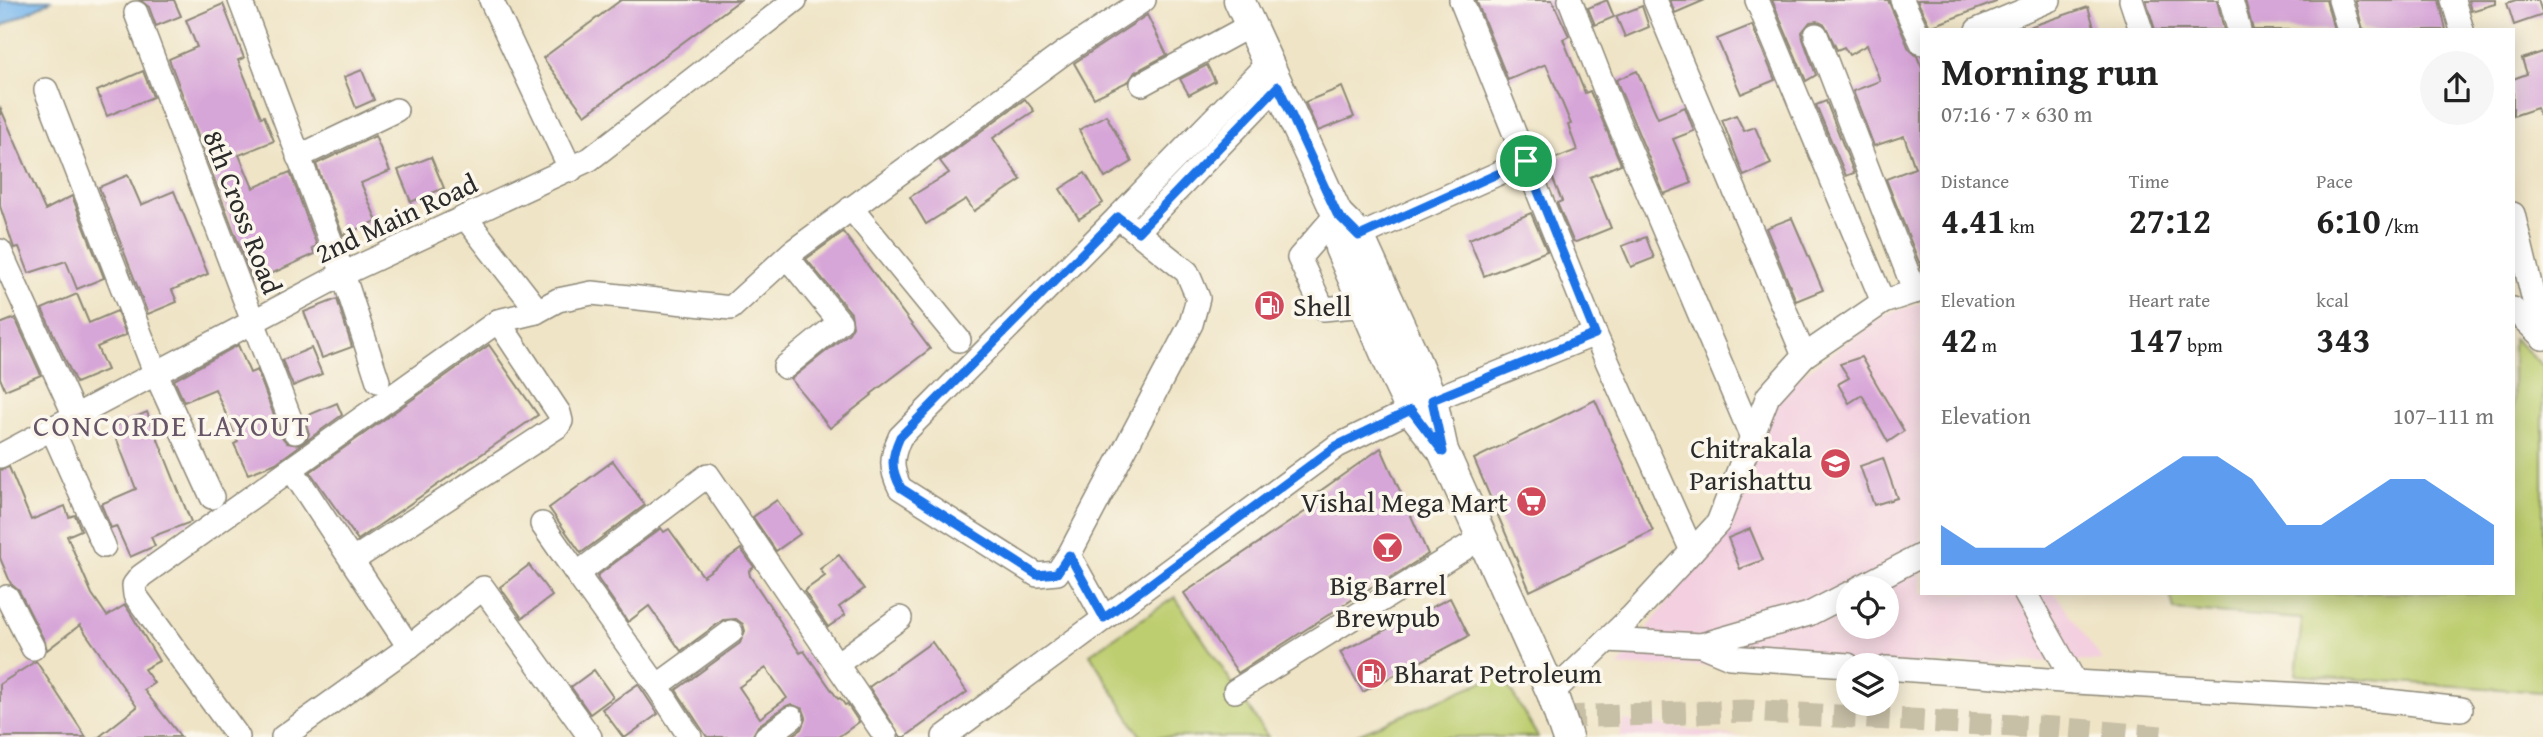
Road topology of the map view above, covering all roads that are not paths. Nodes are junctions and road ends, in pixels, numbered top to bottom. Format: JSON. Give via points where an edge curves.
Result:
{"nodes":[{"id":1,"x":240,"y":0,"type":"edge"},
{"id":2,"x":491,"y":0,"type":"edge"},
{"id":3,"x":795,"y":0,"type":"edge"},
{"id":4,"x":1144,"y":0,"type":"edge"},
{"id":5,"x":1461,"y":0,"type":"edge"},
{"id":6,"x":1570,"y":0,"type":"edge"},
{"id":7,"x":1655,"y":0,"type":"edge"},
{"id":8,"x":1757,"y":0,"type":"edge"},
{"id":9,"x":1902,"y":0,"type":"edge"},
{"id":10,"x":2049,"y":0,"type":"edge"},
{"id":11,"x":2131,"y":0,"type":"edge"},
{"id":12,"x":2231,"y":0,"type":"edge"},
{"id":13,"x":2340,"y":0,"type":"edge"},
{"id":14,"x":2453,"y":0,"type":"edge"},
{"id":15,"x":136,"y":13,"type":"dead end"},
{"id":16,"x":1244,"y":13,"type":"edge"},
{"id":17,"x":2018,"y":14,"type":"edge"},
{"id":18,"x":1982,"y":28,"type":"edge"},
{"id":19,"x":2140,"y":28,"type":"edge"},
{"id":20,"x":2238,"y":28,"type":"edge"},
{"id":21,"x":2348,"y":28,"type":"edge"},
{"id":22,"x":2461,"y":28,"type":"edge"},
{"id":23,"x":1816,"y":35,"type":"dead end"},
{"id":24,"x":1920,"y":39,"type":"edge"},
{"id":25,"x":1272,"y":75,"type":"junction"},
{"id":26,"x":1142,"y":84,"type":"dead end"},
{"id":27,"x":46,"y":90,"type":"dead end"},
{"id":28,"x":396,"y":110,"type":"dead end"},
{"id":29,"x":298,"y":157,"type":"junction"},
{"id":30,"x":1526,"y":161,"type":"junction"},
{"id":31,"x":571,"y":170,"type":"junction"},
{"id":32,"x":851,"y":208,"type":"junction"},
{"id":33,"x":1337,"y":214,"type":"junction"},
{"id":34,"x":465,"y":217,"type":"junction"},
{"id":35,"x":1118,"y":217,"type":"junction"},
{"id":36,"x":2515,"y":222,"type":"edge"},
{"id":37,"x":1138,"y":232,"type":"junction"},
{"id":38,"x":1349,"y":242,"type":"junction"},
{"id":39,"x":0,"y":251,"type":"edge"},
{"id":40,"x":787,"y":257,"type":"junction"},
{"id":41,"x":343,"y":274,"type":"junction"},
{"id":42,"x":1918,"y":290,"type":"edge"},
{"id":43,"x":1882,"y":302,"type":"junction"},
{"id":44,"x":1365,"y":305,"type":"junction"},
{"id":45,"x":2515,"y":311,"type":"edge"},
{"id":46,"x":537,"y":312,"type":"junction"},
{"id":47,"x":252,"y":321,"type":"junction"},
{"id":48,"x":498,"y":321,"type":"junction"},
{"id":49,"x":1595,"y":334,"type":"junction"},
{"id":50,"x":2543,"y":338,"type":"edge"},
{"id":51,"x":959,"y":340,"type":"dead end"},
{"id":52,"x":1804,"y":356,"type":"junction"},
{"id":53,"x":785,"y":367,"type":"dead end"},
{"id":54,"x":155,"y":372,"type":"junction"},
{"id":55,"x":378,"y":381,"type":"dead end"},
{"id":56,"x":1422,"y":405,"type":"junction"},
{"id":57,"x":75,"y":416,"type":"junction"},
{"id":58,"x":51,"y":429,"type":"junction"},
{"id":59,"x":295,"y":432,"type":"dead end"},
{"id":60,"x":1752,"y":435,"type":"junction"},
{"id":61,"x":0,"y":456,"type":"edge"},
{"id":62,"x":292,"y":470,"type":"junction"},
{"id":63,"x":212,"y":497,"type":"dead end"},
{"id":64,"x":542,"y":524,"type":"dead end"},
{"id":65,"x":1481,"y":538,"type":"junction"},
{"id":66,"x":104,"y":546,"type":"dead end"},
{"id":67,"x":1692,"y":551,"type":"junction"},
{"id":68,"x":1069,"y":555,"type":"junction"},
{"id":69,"x":1920,"y":556,"type":"edge"},
{"id":70,"x":353,"y":560,"type":"junction"},
{"id":71,"x":577,"y":574,"type":"junction"},
{"id":72,"x":1882,"y":576,"type":"edge"},
{"id":73,"x":2,"y":592,"type":"edge"},
{"id":74,"x":2026,"y":595,"type":"edge"},
{"id":75,"x":1836,"y":600,"type":"edge"},
{"id":76,"x":900,"y":618,"type":"dead end"},
{"id":77,"x":1104,"y":618,"type":"junction"},
{"id":78,"x":731,"y":632,"type":"dead end"},
{"id":79,"x":1607,"y":640,"type":"junction"},
{"id":80,"x":1701,"y":645,"type":"junction"},
{"id":81,"x":409,"y":647,"type":"junction"},
{"id":82,"x":33,"y":648,"type":"dead end"},
{"id":83,"x":837,"y":664,"type":"junction"},
{"id":84,"x":1836,"y":664,"type":"edge"},
{"id":85,"x":1899,"y":669,"type":"edge"},
{"id":86,"x":2075,"y":682,"type":"junction"},
{"id":87,"x":657,"y":686,"type":"junction"},
{"id":88,"x":1235,"y":691,"type":"dead end"},
{"id":89,"x":1552,"y":693,"type":"junction"},
{"id":90,"x":2461,"y":709,"type":"dead end"},
{"id":91,"x":793,"y":718,"type":"dead end"},
{"id":92,"x":955,"y":734,"type":"edge"},
{"id":93,"x":238,"y":737,"type":"edge"},
{"id":94,"x":283,"y":737,"type":"edge"},
{"id":95,"x":590,"y":737,"type":"edge"},
{"id":96,"x":690,"y":737,"type":"edge"},
{"id":97,"x":765,"y":737,"type":"edge"},
{"id":98,"x":886,"y":737,"type":"edge"},
{"id":99,"x":1567,"y":737,"type":"edge"}],
"edges":[{"from":1,"to":29,"type":"street"},
{"from":2,"to":31,"type":"street"},
{"from":3,"to":31,"type":"street","name":"2nd Main Road"},
{"from":4,"to":32,"type":"street"},
{"from":5,"to":30,"type":"street"},
{"from":6,"to":60,"type":"street"},
{"from":7,"to":52,"type":"street"},
{"from":8,"to":43,"type":"street"},
{"from":9,"to":24,"type":"street"},
{"from":10,"to":17,"type":"street"},
{"from":11,"to":19,"type":"street"},
{"from":12,"to":20,"type":"street"},
{"from":13,"to":21,"type":"street"},
{"from":14,"to":22,"type":"street"},
{"from":15,"to":47,"type":"street","name":"8th Cross Road"},
{"from":16,"to":25,"type":"main road"},
{"from":16,"to":26,"type":"street"},
{"from":17,"to":18,"type":"street"},
{"from":23,"to":42,"type":"street"},
{"from":25,"to":33,"type":"main road"},
{"from":25,"to":35,"type":"street"},
{"from":25,"to":37,"type":"street"},
{"from":27,"to":54,"type":"street"},
{"from":28,"to":29,"type":"street"},
{"from":29,"to":41,"type":"street"},
{"from":30,"to":38,"type":"street"},
{"from":30,"to":49,"type":"street"},
{"from":31,"to":34,"type":"street","name":"2nd Main Road"},
{"from":32,"to":40,"type":"street"},
{"from":32,"to":51,"type":"street"},
{"from":33,"to":38,"type":"main road"},
{"from":33,"to":44,"type":"street","via":[[1299,258],[1323,309]]},
{"from":34,"to":41,"type":"street","name":"2nd Main Road"},
{"from":34,"to":46,"type":"street"},
{"from":35,"to":37,"type":"street"},
{"from":35,"to":68,"type":"street","via":[[900,437],[893,453],[894,475],[901,488],[1037,575],[1057,573]]},
{"from":36,"to":50,"type":"street"},
{"from":37,"to":68,"type":"street","via":[[1187,272],[1198,298],[1191,324]]},
{"from":38,"to":44,"type":"main road"},
{"from":38,"to":56,"type":"main road"},
{"from":39,"to":57,"type":"street"},
{"from":40,"to":46,"type":"street","via":[[730,308],[592,293],[558,300]]},
{"from":40,"to":53,"type":"street","via":[[840,321]]},
{"from":41,"to":47,"type":"street","name":"2nd Main Road"},
{"from":41,"to":55,"type":"street"},
{"from":42,"to":43,"type":"street"},
{"from":43,"to":52,"type":"street"},
{"from":44,"to":56,"type":"main road"},
{"from":45,"to":50,"type":"street"},
{"from":46,"to":48,"type":"street"},
{"from":47,"to":54,"type":"street","name":"2nd Main Road"},
{"from":47,"to":59,"type":"street","name":"8th Cross Road"},
{"from":48,"to":62,"type":"street"},
{"from":48,"to":70,"type":"street","via":[[559,413],[558,426]]},
{"from":49,"to":56,"type":"street"},
{"from":49,"to":67,"type":"street"},
{"from":52,"to":60,"type":"street","via":[[1768,396]]},
{"from":54,"to":57,"type":"street","name":"2nd Main Road"},
{"from":54,"to":63,"type":"street"},
{"from":56,"to":65,"type":"main road"},
{"from":56,"to":77,"type":"street","via":[[1336,446]]},
{"from":57,"to":58,"type":"street","name":"2nd Main Road"},
{"from":58,"to":61,"type":"street","name":"2nd Main Road"},
{"from":58,"to":66,"type":"street"},
{"from":60,"to":67,"type":"street","via":[[1718,523]]},
{"from":62,"to":70,"type":"street"},
{"from":62,"to":93,"type":"street","via":[[134,585],[135,595]]},
{"from":64,"to":71,"type":"street"},
{"from":65,"to":88,"type":"street"},
{"from":65,"to":89,"type":"main road"},
{"from":67,"to":79,"type":"street"},
{"from":68,"to":77,"type":"street"},
{"from":69,"to":72,"type":"street"},
{"from":70,"to":81,"type":"street"},
{"from":71,"to":83,"type":"street","via":[[708,475]]},
{"from":71,"to":87,"type":"street"},
{"from":73,"to":82,"type":"street"},
{"from":74,"to":86,"type":"street"},
{"from":75,"to":80,"type":"street","via":[[1809,614]]},
{"from":76,"to":83,"type":"street"},
{"from":77,"to":92,"type":"street"},
{"from":78,"to":87,"type":"street"},
{"from":79,"to":80,"type":"street"},
{"from":79,"to":89,"type":"street"},
{"from":80,"to":84,"type":"street","via":[[1730,657]]},
{"from":81,"to":94,"type":"street"},
{"from":81,"to":95,"type":"street","via":[[483,588]]},
{"from":83,"to":98,"type":"street"},
{"from":85,"to":86,"type":"street"},
{"from":86,"to":90,"type":"street","via":[[2360,698]]},
{"from":87,"to":96,"type":"street"},
{"from":89,"to":99,"type":"main road"},
{"from":91,"to":97,"type":"street"}]}
